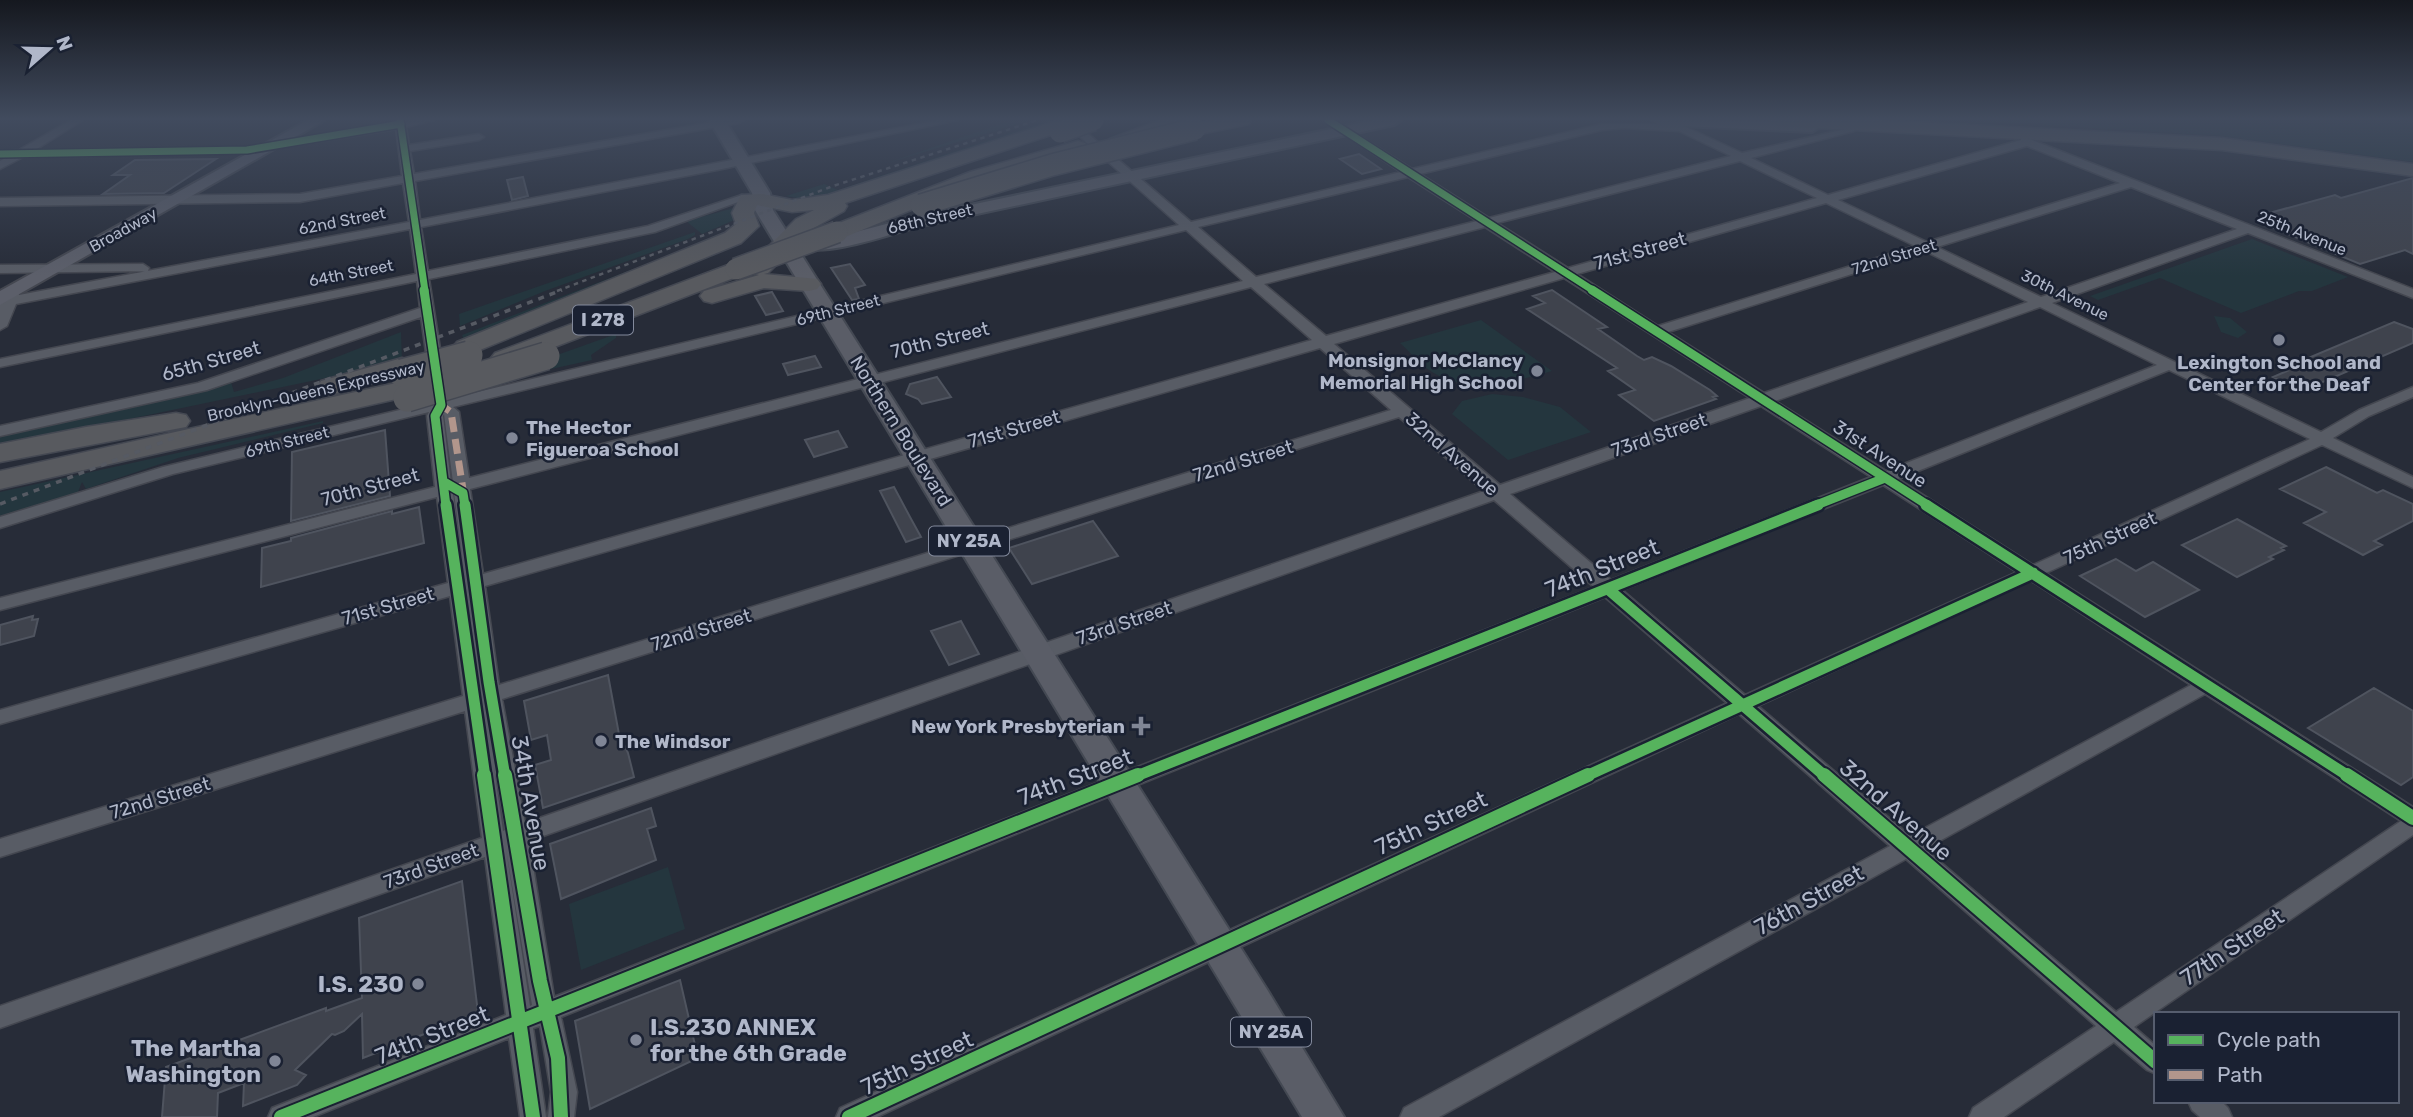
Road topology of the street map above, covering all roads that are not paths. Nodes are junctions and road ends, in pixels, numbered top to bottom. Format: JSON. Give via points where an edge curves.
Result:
{"nodes":[{"id":1,"x":224,"y":172,"type":"edge"},
{"id":2,"x":408,"y":172,"type":"edge"},
{"id":3,"x":445,"y":172,"type":"edge"},
{"id":4,"x":688,"y":172,"type":"edge"},
{"id":5,"x":740,"y":172,"type":"edge"},
{"id":6,"x":929,"y":172,"type":"edge"},
{"id":7,"x":961,"y":172,"type":"edge"},
{"id":8,"x":986,"y":172,"type":"edge"},
{"id":9,"x":1029,"y":172,"type":"edge"},
{"id":10,"x":1031,"y":172,"type":"edge"},
{"id":11,"x":1125,"y":172,"type":"edge"},
{"id":12,"x":1146,"y":172,"type":"edge"},
{"id":13,"x":1411,"y":172,"type":"joint"},
{"id":14,"x":1675,"y":172,"type":"edge"},
{"id":15,"x":1771,"y":172,"type":"edge"},
{"id":16,"x":1918,"y":172,"type":"edge"},
{"id":17,"x":2105,"y":172,"type":"edge"},
{"id":18,"x":1131,"y":176,"type":"junction"},
{"id":19,"x":409,"y":179,"type":"junction"},
{"id":20,"x":902,"y":179,"type":"junction"},
{"id":21,"x":2131,"y":183,"type":"junction"},
{"id":22,"x":1826,"y":199,"type":"junction"},
{"id":23,"x":173,"y":201,"type":"junction"},
{"id":24,"x":755,"y":201,"type":"junction"},
{"id":25,"x":0,"y":202,"type":"edge"},
{"id":26,"x":1486,"y":221,"type":"junction"},
{"id":27,"x":415,"y":225,"type":"junction"},
{"id":28,"x":1188,"y":225,"type":"junction"},
{"id":29,"x":832,"y":227,"type":"junction"},
{"id":30,"x":2249,"y":229,"type":"junction"},
{"id":31,"x":877,"y":232,"type":"junction"},
{"id":32,"x":784,"y":244,"type":"junction"},
{"id":33,"x":1926,"y":247,"type":"junction"},
{"id":34,"x":699,"y":253,"type":"junction"},
{"id":35,"x":190,"y":268,"type":"junction"},
{"id":36,"x":53,"y":269,"type":"junction"},
{"id":37,"x":0,"y":270,"type":"edge"},
{"id":38,"x":1566,"y":272,"type":"junction"},
{"id":39,"x":423,"y":276,"type":"junction"},
{"id":40,"x":1252,"y":281,"type":"junction"},
{"id":41,"x":809,"y":284,"type":"junction"},
{"id":42,"x":2413,"y":294,"type":"edge"},
{"id":43,"x":6,"y":299,"type":"edge"},
{"id":44,"x":2039,"y":302,"type":"junction"},
{"id":45,"x":683,"y":305,"type":"junction"},
{"id":46,"x":428,"y":310,"type":"junction"},
{"id":47,"x":826,"y":312,"type":"junction"},
{"id":48,"x":0,"y":326,"type":"edge"},
{"id":49,"x":1656,"y":331,"type":"junction"},
{"id":50,"x":1322,"y":342,"type":"junction"},
{"id":51,"x":853,"y":353,"type":"joint"},
{"id":52,"x":468,"y":357,"type":"junction"},
{"id":53,"x":0,"y":363,"type":"edge"},
{"id":54,"x":2169,"y":365,"type":"junction"},
{"id":55,"x":869,"y":380,"type":"junction"},
{"id":56,"x":404,"y":381,"type":"junction"},
{"id":57,"x":2413,"y":391,"type":"edge"},
{"id":58,"x":1762,"y":399,"type":"junction"},
{"id":59,"x":440,"y":405,"type":"junction"},
{"id":60,"x":1402,"y":411,"type":"junction"},
{"id":61,"x":184,"y":420,"type":"junction"},
{"id":62,"x":0,"y":430,"type":"edge"},
{"id":63,"x":2321,"y":439,"type":"junction"},
{"id":64,"x":0,"y":453,"type":"edge"},
{"id":65,"x":917,"y":456,"type":"junction"},
{"id":66,"x":0,"y":462,"type":"edge"},
{"id":67,"x":60,"y":466,"type":"junction"},
{"id":68,"x":1885,"y":478,"type":"junction"},
{"id":69,"x":0,"y":480,"type":"edge"},
{"id":70,"x":2413,"y":483,"type":"edge"},
{"id":71,"x":463,"y":485,"type":"junction"},
{"id":72,"x":0,"y":486,"type":"edge"},
{"id":73,"x":445,"y":489,"type":"junction"},
{"id":74,"x":1496,"y":492,"type":"junction"},
{"id":75,"x":0,"y":523,"type":"edge"},
{"id":76,"x":972,"y":546,"type":"junction"},
{"id":77,"x":2033,"y":573,"type":"junction"},
{"id":78,"x":467,"y":583,"type":"junction"},
{"id":79,"x":1608,"y":589,"type":"junction"},
{"id":80,"x":0,"y":604,"type":"edge"},
{"id":81,"x":1038,"y":653,"type":"junction"},
{"id":82,"x":2206,"y":685,"type":"junction"},
{"id":83,"x":483,"y":698,"type":"junction"},
{"id":84,"x":1742,"y":704,"type":"junction"},
{"id":85,"x":0,"y":717,"type":"edge"},
{"id":86,"x":1119,"y":783,"type":"junction"},
{"id":87,"x":2413,"y":818,"type":"edge"},
{"id":88,"x":2413,"y":824,"type":"edge"},
{"id":89,"x":506,"y":840,"type":"junction"},
{"id":90,"x":1907,"y":847,"type":"junction"},
{"id":91,"x":0,"y":848,"type":"edge"},
{"id":92,"x":1219,"y":946,"type":"junction"},
{"id":93,"x":547,"y":1011,"type":"junction"},
{"id":94,"x":0,"y":1017,"type":"edge"},
{"id":95,"x":519,"y":1023,"type":"junction"},
{"id":96,"x":2115,"y":1027,"type":"junction"},
{"id":97,"x":2154,"y":1060,"type":"edge"},
{"id":98,"x":2203,"y":1103,"type":"edge"},
{"id":99,"x":281,"y":1117,"type":"edge"},
{"id":100,"x":533,"y":1117,"type":"edge"},
{"id":101,"x":561,"y":1117,"type":"edge"},
{"id":102,"x":849,"y":1117,"type":"edge"},
{"id":103,"x":1324,"y":1117,"type":"edge"},
{"id":104,"x":1413,"y":1117,"type":"edge"},
{"id":105,"x":1982,"y":1117,"type":"edge"},
{"id":106,"x":2219,"y":1117,"type":"edge"}],
"edges":[{"from":1,"to":23,"type":"main road","name":"Broadway"},
{"from":2,"to":19,"type":"street","name":"34th Avenue"},
{"from":3,"to":19,"type":"street"},
{"from":4,"to":27,"type":"street","name":"62nd Street"},
{"from":5,"to":24,"type":"main road","name":"Northern Boulevard"},
{"from":6,"to":20,"type":"highway"},
{"from":7,"to":29,"type":"highway","name":"Brooklyn-Queens Expressway","number":"I 278"},
{"from":8,"to":29,"type":"highway","number":"I 278"},
{"from":9,"to":29,"type":"highway","bridge":true},
{"from":10,"to":31,"type":"highway","via":[[952,199]]},
{"from":11,"to":18,"type":"street","name":"32nd Avenue"},
{"from":12,"to":18,"type":"main road","name":"68th Street"},
{"from":13,"to":26,"type":"street","name":"31st Avenue"},
{"from":13,"to":28,"type":"street","name":"69th Street"},
{"from":14,"to":26,"type":"street","name":"70th Street"},
{"from":15,"to":22,"type":"street","name":"30th Avenue"},
{"from":16,"to":22,"type":"street","name":"71st Street"},
{"from":17,"to":21,"type":"street","name":"25th Avenue"},
{"from":18,"to":28,"type":"street","name":"32nd Avenue"},
{"from":18,"to":31,"type":"main road","name":"68th Street"},
{"from":19,"to":23,"type":"street","via":[[300,198]]},
{"from":19,"to":27,"type":"street","name":"34th Avenue"},
{"from":20,"to":24,"type":"highway","via":[[814,205]]},
{"from":20,"to":32,"type":"highway","via":[[821,213]]},
{"from":21,"to":30,"type":"street","name":"25th Avenue"},
{"from":21,"to":33,"type":"street","name":"72nd Street"},
{"from":22,"to":33,"type":"street","name":"30th Avenue"},
{"from":22,"to":38,"type":"street","name":"71st Street"},
{"from":23,"to":25,"type":"street"},
{"from":23,"to":36,"type":"main road","name":"Broadway"},
{"from":24,"to":32,"type":"main road","name":"Northern Boulevard"},
{"from":24,"to":34,"type":"highway","via":[[743,213],[749,224],[746,229]]},
{"from":24,"to":39,"type":"street","name":"64th Street","via":[[651,229]]},
{"from":26,"to":38,"type":"street","name":"31st Avenue"},
{"from":26,"to":40,"type":"street","name":"70th Street"},
{"from":27,"to":35,"type":"street","name":"62nd Street"},
{"from":27,"to":39,"type":"street","name":"34th Avenue"},
{"from":28,"to":40,"type":"street","name":"32nd Avenue"},
{"from":28,"to":47,"type":"street","name":"69th Street"},
{"from":29,"to":52,"type":"highway","name":"Brooklyn-Queens Expressway","number":"I 278","bridge":true},
{"from":30,"to":42,"type":"street","name":"25th Avenue"},
{"from":30,"to":44,"type":"street","name":"73rd Street"},
{"from":31,"to":32,"type":"main road","via":[[838,242]]},
{"from":31,"to":41,"type":"main road","name":"68th Street","via":[[820,258]]},
{"from":32,"to":34,"type":"highway"},
{"from":32,"to":41,"type":"main road","name":"Northern Boulevard"},
{"from":32,"to":45,"type":"highway","via":[[770,261],[741,280]]},
{"from":33,"to":44,"type":"street","name":"30th Avenue"},
{"from":33,"to":49,"type":"street","name":"72nd Street"},
{"from":34,"to":52,"type":"highway"},
{"from":35,"to":36,"type":"street","name":"62nd Street"},
{"from":35,"to":43,"type":"street","name":"62nd Street"},
{"from":36,"to":37,"type":"street","name":"62nd Street"},
{"from":36,"to":43,"type":"main road","name":"Broadway"},
{"from":38,"to":49,"type":"street","name":"31st Avenue"},
{"from":38,"to":50,"type":"street","name":"71st Street"},
{"from":39,"to":46,"type":"street","name":"34th Avenue"},
{"from":39,"to":53,"type":"street","name":"64th Street"},
{"from":40,"to":50,"type":"street","name":"32nd Avenue"},
{"from":40,"to":55,"type":"street","name":"70th Street"},
{"from":41,"to":45,"type":"highway","via":[[763,281]]},
{"from":41,"to":47,"type":"main road","name":"Northern Boulevard"},
{"from":43,"to":48,"type":"street"},
{"from":44,"to":54,"type":"street","name":"30th Avenue"},
{"from":44,"to":58,"type":"street","name":"73rd Street"},
{"from":45,"to":56,"type":"highway","bridge":true,"via":[[546,356]]},
{"from":46,"to":59,"type":"street","name":"34th Avenue"},
{"from":46,"to":62,"type":"street","name":"65th Street","via":[[202,387]]},
{"from":47,"to":51,"type":"main road","name":"Northern Boulevard"},
{"from":47,"to":59,"type":"street","name":"69th Street"},
{"from":49,"to":58,"type":"street","name":"31st Avenue"},
{"from":50,"to":60,"type":"street","name":"32nd Avenue"},
{"from":50,"to":65,"type":"street","name":"71st Street"},
{"from":51,"to":55,"type":"main road","name":"Northern Boulevard","number":"NY 25A"},
{"from":52,"to":56,"type":"highway","name":"Brooklyn-Queens Expressway","number":"I 278"},
{"from":54,"to":63,"type":"street","name":"30th Avenue"},
{"from":54,"to":68,"type":"street","name":"74th Street"},
{"from":55,"to":65,"type":"main road","name":"Northern Boulevard","number":"NY 25A"},
{"from":55,"to":71,"type":"street","name":"70th Street"},
{"from":56,"to":61,"type":"highway","name":"Brooklyn-Queens Expressway","number":"I 278"},
{"from":56,"to":67,"type":"highway","name":"Brooklyn-Queens Expressway","via":[[308,419],[219,432]]},
{"from":57,"to":63,"type":"street","name":"75th Street"},
{"from":58,"to":68,"type":"street","name":"31st Avenue"},
{"from":58,"to":74,"type":"street","name":"73rd Street"},
{"from":59,"to":71,"type":"street","name":"34th Avenue","via":[[451,412]]},
{"from":59,"to":73,"type":"street","name":"34th Avenue","via":[[435,416]]},
{"from":59,"to":75,"type":"street","name":"69th Street","via":[[143,477]]},
{"from":60,"to":74,"type":"street","name":"32nd Avenue"},
{"from":60,"to":76,"type":"street","name":"72nd Street"},
{"from":61,"to":64,"type":"highway"},
{"from":61,"to":66,"type":"highway","name":"Brooklyn-Queens Expressway","number":"I 278"},
{"from":63,"to":70,"type":"street","name":"30th Avenue"},
{"from":63,"to":77,"type":"street","name":"75th Street"},
{"from":65,"to":76,"type":"main road","name":"Northern Boulevard","number":"NY 25A"},
{"from":65,"to":78,"type":"street","name":"71st Street"},
{"from":67,"to":69,"type":"highway","name":"Brooklyn-Queens Expressway"},
{"from":67,"to":72,"type":"highway"},
{"from":68,"to":77,"type":"street","name":"31st Avenue"},
{"from":68,"to":79,"type":"street","name":"74th Street"},
{"from":71,"to":73,"type":"street","name":"70th Street"},
{"from":71,"to":78,"type":"street","name":"34th Avenue"},
{"from":73,"to":78,"type":"street","name":"34th Avenue"},
{"from":73,"to":80,"type":"street","name":"70th Street"},
{"from":74,"to":79,"type":"street","name":"32nd Avenue"},
{"from":74,"to":81,"type":"street","name":"73rd Street"},
{"from":76,"to":81,"type":"main road","name":"Northern Boulevard","number":"NY 25A"},
{"from":76,"to":83,"type":"street","name":"72nd Street"},
{"from":77,"to":82,"type":"street","name":"31st Avenue"},
{"from":77,"to":84,"type":"street","name":"75th Street"},
{"from":78,"to":83,"type":"street","name":"34th Avenue"},
{"from":78,"to":85,"type":"street","name":"71st Street"},
{"from":79,"to":84,"type":"street","name":"32nd Avenue"},
{"from":79,"to":86,"type":"street","name":"74th Street"},
{"from":81,"to":86,"type":"main road","name":"Northern Boulevard","number":"NY 25A"},
{"from":81,"to":89,"type":"street","name":"73rd Street"},
{"from":82,"to":87,"type":"street","name":"31st Avenue"},
{"from":82,"to":90,"type":"street","name":"76th Street"},
{"from":83,"to":89,"type":"street","name":"34th Avenue"},
{"from":83,"to":91,"type":"street","name":"72nd Street"},
{"from":84,"to":90,"type":"street","name":"32nd Avenue"},
{"from":84,"to":92,"type":"street","name":"75th Street"},
{"from":86,"to":92,"type":"main road","name":"Northern Boulevard","number":"NY 25A"},
{"from":86,"to":93,"type":"street","name":"74th Street"},
{"from":88,"to":96,"type":"street","name":"77th Street"},
{"from":89,"to":93,"type":"street","name":"34th Avenue"},
{"from":89,"to":94,"type":"street","name":"73rd Street"},
{"from":89,"to":95,"type":"street","name":"34th Avenue"},
{"from":90,"to":96,"type":"street","name":"32nd Avenue"},
{"from":90,"to":104,"type":"street","name":"76th Street"},
{"from":92,"to":102,"type":"street","name":"75th Street"},
{"from":92,"to":103,"type":"main road","name":"Northern Boulevard","number":"NY 25A"},
{"from":93,"to":95,"type":"street","name":"74th Street"},
{"from":93,"to":101,"type":"street","name":"34th Avenue","via":[[564,1092]]},
{"from":95,"to":99,"type":"street","name":"74th Street"},
{"from":95,"to":100,"type":"street","name":"34th Avenue"},
{"from":96,"to":97,"type":"street","name":"32nd Avenue"},
{"from":96,"to":105,"type":"street","name":"77th Street"},
{"from":98,"to":106,"type":"street"}]}
